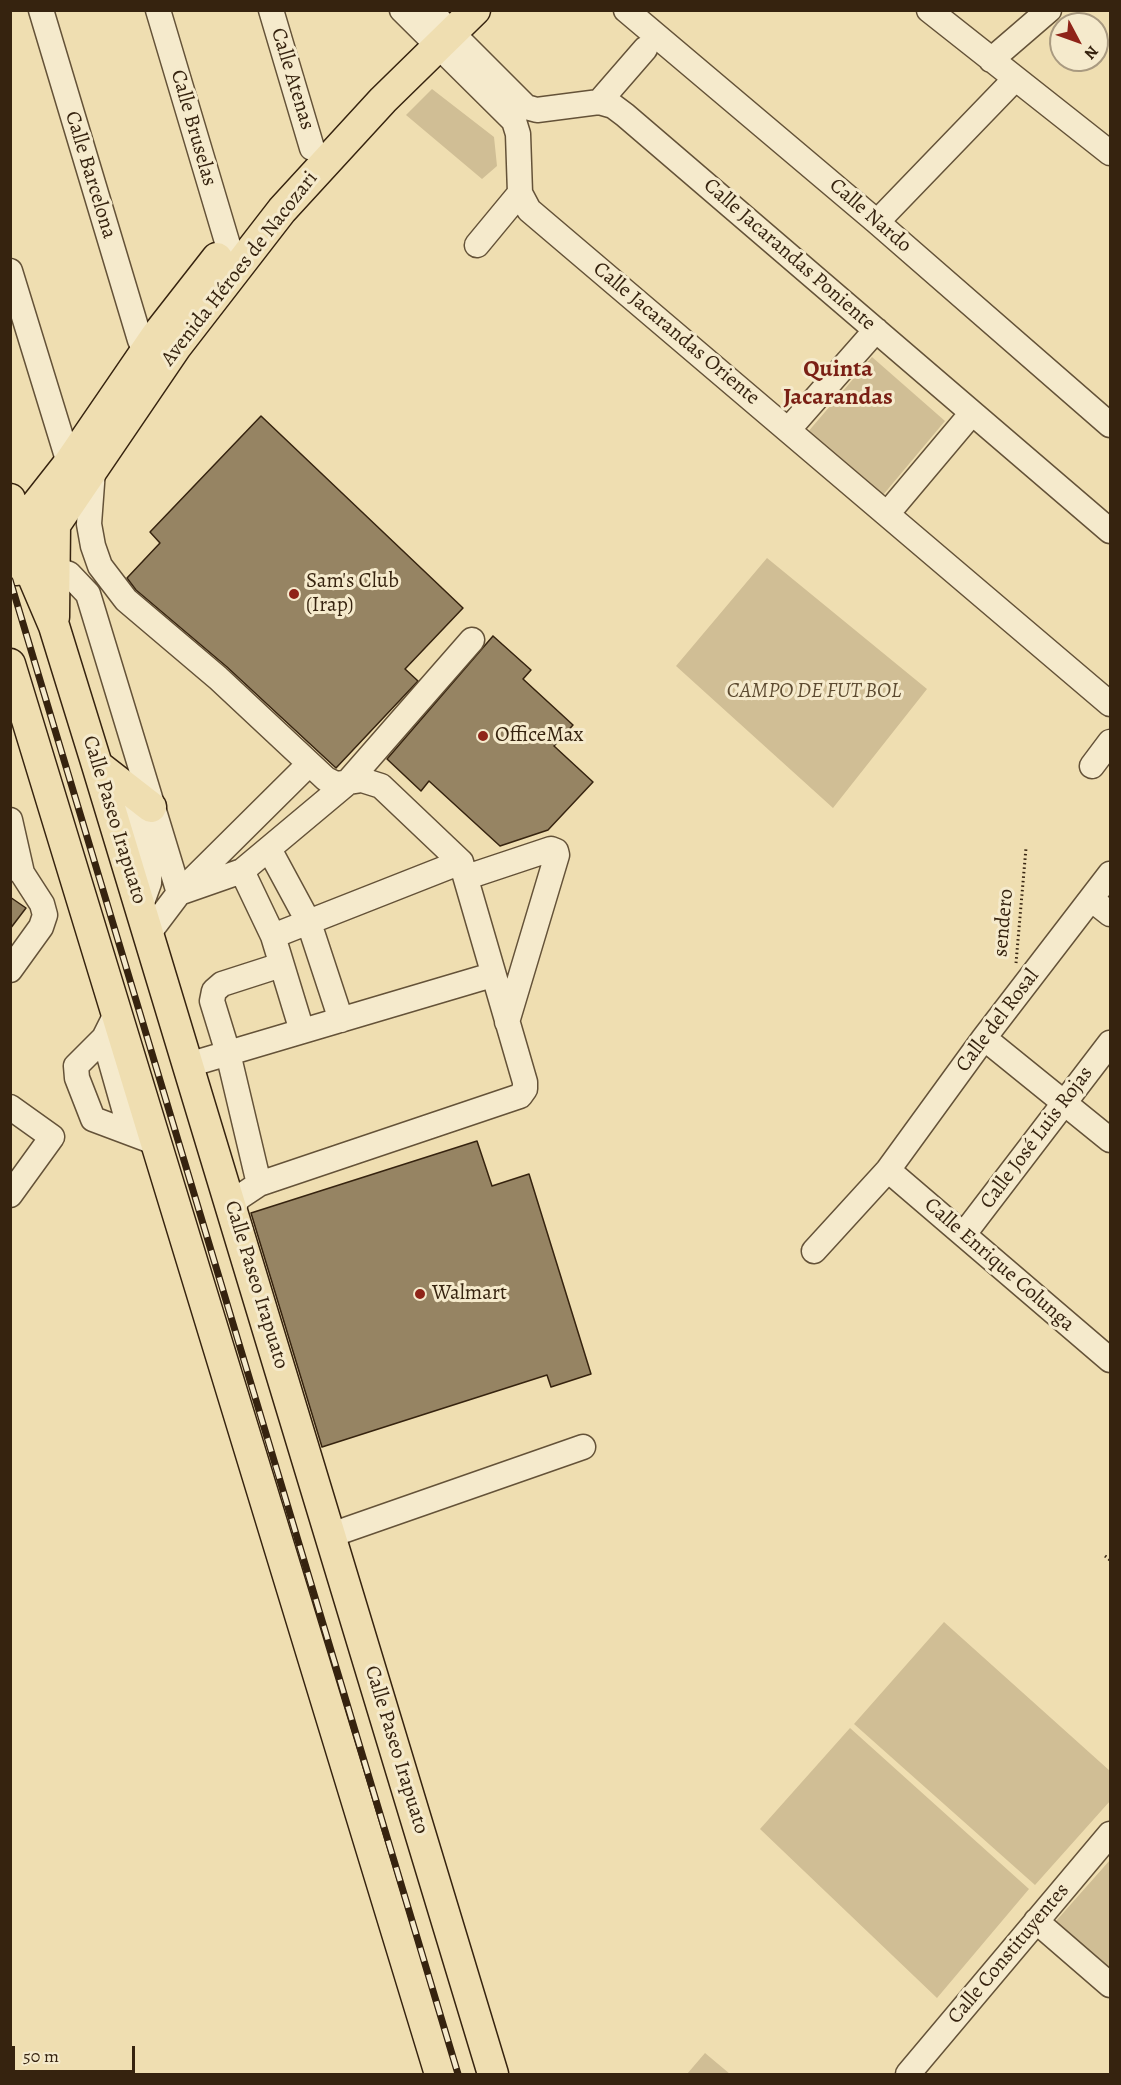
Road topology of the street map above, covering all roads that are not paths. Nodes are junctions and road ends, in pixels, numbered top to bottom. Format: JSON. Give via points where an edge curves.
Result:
{"nodes":[{"id":1,"x":41,"y":10,"type":"edge"},
{"id":2,"x":159,"y":10,"type":"edge"},
{"id":3,"x":272,"y":10,"type":"edge"},
{"id":4,"x":402,"y":10,"type":"edge"},
{"id":5,"x":475,"y":10,"type":"edge"},
{"id":6,"x":626,"y":10,"type":"edge"},
{"id":7,"x":928,"y":10,"type":"edge"},
{"id":8,"x":1049,"y":10,"type":"edge"},
{"id":9,"x":438,"y":26,"type":"edge"},
{"id":10,"x":645,"y":49,"type":"dead end"},
{"id":11,"x":991,"y":60,"type":"junction"},
{"id":12,"x":1015,"y":79,"type":"junction"},
{"id":13,"x":598,"y":102,"type":"junction"},
{"id":14,"x":312,"y":148,"type":"junction"},
{"id":15,"x":1110,"y":153,"type":"edge"},
{"id":16,"x":520,"y":194,"type":"junction"},
{"id":17,"x":877,"y":222,"type":"junction"},
{"id":18,"x":228,"y":245,"type":"junction"},
{"id":19,"x":477,"y":245,"type":"dead end"},
{"id":20,"x":10,"y":271,"type":"edge"},
{"id":21,"x":876,"y":330,"type":"junction"},
{"id":22,"x":140,"y":340,"type":"dead end"},
{"id":23,"x":972,"y":413,"type":"junction"},
{"id":24,"x":1110,"y":425,"type":"edge"},
{"id":25,"x":788,"y":430,"type":"junction"},
{"id":26,"x":81,"y":466,"type":"junction"},
{"id":27,"x":887,"y":514,"type":"junction"},
{"id":28,"x":55,"y":525,"type":"junction"},
{"id":29,"x":1110,"y":531,"type":"edge"},
{"id":30,"x":15,"y":540,"type":"edge"},
{"id":31,"x":55,"y":567,"type":"junction"},
{"id":32,"x":54,"y":626,"type":"junction"},
{"id":33,"x":472,"y":640,"type":"dead end"},
{"id":34,"x":10,"y":664,"type":"edge"},
{"id":35,"x":1110,"y":704,"type":"edge"},
{"id":36,"x":18,"y":706,"type":"edge"},
{"id":37,"x":1110,"y":742,"type":"edge"},
{"id":38,"x":309,"y":764,"type":"junction"},
{"id":39,"x":1092,"y":766,"type":"dead end"},
{"id":40,"x":100,"y":775,"type":"junction"},
{"id":41,"x":346,"y":784,"type":"junction"},
{"id":42,"x":152,"y":807,"type":"junction"},
{"id":43,"x":10,"y":820,"type":"edge"},
{"id":44,"x":269,"y":849,"type":"junction"},
{"id":45,"x":16,"y":869,"type":"edge"},
{"id":46,"x":464,"y":870,"type":"junction"},
{"id":47,"x":242,"y":871,"type":"junction"},
{"id":48,"x":1110,"y":874,"type":"edge"},
{"id":49,"x":179,"y":893,"type":"junction"},
{"id":50,"x":1091,"y":899,"type":"junction"},
{"id":51,"x":1110,"y":914,"type":"edge"},
{"id":52,"x":144,"y":921,"type":"junction"},
{"id":53,"x":309,"y":923,"type":"junction"},
{"id":54,"x":273,"y":936,"type":"junction"},
{"id":55,"x":281,"y":965,"type":"junction"},
{"id":56,"x":10,"y":970,"type":"edge"},
{"id":57,"x":492,"y":975,"type":"junction"},
{"id":58,"x":341,"y":1020,"type":"junction"},
{"id":59,"x":507,"y":1022,"type":"junction"},
{"id":60,"x":110,"y":1025,"type":"junction"},
{"id":61,"x":302,"y":1031,"type":"junction"},
{"id":62,"x":984,"y":1038,"type":"junction"},
{"id":63,"x":1110,"y":1043,"type":"edge"},
{"id":64,"x":228,"y":1053,"type":"junction"},
{"id":65,"x":188,"y":1065,"type":"junction"},
{"id":66,"x":1064,"y":1101,"type":"junction"},
{"id":67,"x":10,"y":1107,"type":"edge"},
{"id":68,"x":144,"y":1138,"type":"junction"},
{"id":69,"x":1110,"y":1140,"type":"edge"},
{"id":70,"x":888,"y":1170,"type":"junction"},
{"id":71,"x":258,"y":1184,"type":"junction"},
{"id":72,"x":10,"y":1195,"type":"edge"},
{"id":73,"x":232,"y":1209,"type":"junction"},
{"id":74,"x":964,"y":1234,"type":"junction"},
{"id":75,"x":814,"y":1251,"type":"dead end"},
{"id":76,"x":1110,"y":1360,"type":"edge"},
{"id":77,"x":583,"y":1447,"type":"dead end"},
{"id":78,"x":331,"y":1535,"type":"junction"},
{"id":79,"x":1110,"y":1834,"type":"edge"},
{"id":80,"x":1036,"y":1921,"type":"junction"},
{"id":81,"x":1110,"y":1984,"type":"edge"},
{"id":82,"x":440,"y":2074,"type":"edge"},
{"id":83,"x":493,"y":2074,"type":"edge"},
{"id":84,"x":908,"y":2074,"type":"edge"}],
"edges":[{"from":1,"to":22,"type":"street","name":"Calle Barcelona"},
{"from":2,"to":18,"type":"street","name":"Calle Bruselas"},
{"from":3,"to":14,"type":"street","name":"Calle Atenas"},
{"from":4,"to":9,"type":"street"},
{"from":5,"to":9,"type":"main road","name":"Avenida Héroes de Nacozari"},
{"from":6,"to":17,"type":"street","name":"Calle Nardo"},
{"from":7,"to":11,"type":"street"},
{"from":8,"to":11,"type":"street"},
{"from":9,"to":13,"type":"street","via":[[526,107],[537,110]]},
{"from":9,"to":14,"type":"main road","name":"Avenida Héroes de Nacozari"},
{"from":9,"to":16,"type":"street","via":[[514,121]]},
{"from":9,"to":26,"type":"main road","name":"Avenida Héroes de Nacozari","via":[[227,279]]},
{"from":10,"to":13,"type":"street"},
{"from":11,"to":12,"type":"street"},
{"from":12,"to":15,"type":"street"},
{"from":12,"to":17,"type":"street"},
{"from":13,"to":21,"type":"street","name":"Calle Jacarandas Poniente","via":[[625,115]]},
{"from":14,"to":18,"type":"main road","name":"Avenida Héroes de Nacozari"},
{"from":16,"to":19,"type":"street"},
{"from":16,"to":25,"type":"street","name":"Calle Jacarandas Oriente","via":[[529,210]]},
{"from":17,"to":24,"type":"street","name":"Calle Nardo"},
{"from":18,"to":26,"type":"main road","name":"Avenida Héroes de Nacozari","via":[[123,380],[115,411]]},
{"from":20,"to":26,"type":"street"},
{"from":21,"to":23,"type":"street","name":"Calle Jacarandas Poniente"},
{"from":21,"to":25,"type":"street"},
{"from":23,"to":27,"type":"street"},
{"from":23,"to":29,"type":"street","name":"Calle Jacarandas Poniente"},
{"from":25,"to":27,"type":"street","name":"Calle Jacarandas Oriente"},
{"from":26,"to":28,"type":"main road","name":"Avenida Héroes de Nacozari"},
{"from":26,"to":30,"type":"main road","name":"Avenida Héroes de Nacozari"},
{"from":26,"to":38,"type":"street","via":[[88,524],[100,566],[111,583]]},
{"from":27,"to":35,"type":"street","name":"Calle Jacarandas Oriente"},
{"from":28,"to":30,"type":"main road","name":"Avenida Héroes de Nacozari"},
{"from":28,"to":31,"type":"main road"},
{"from":30,"to":31,"type":"street"},
{"from":30,"to":32,"type":"main road","name":"Calle Paseo Irapuato"},
{"from":31,"to":32,"type":"main road"},
{"from":31,"to":42,"type":"street","via":[[69,574],[88,594]]},
{"from":32,"to":40,"type":"main road","name":"Calle Paseo Irapuato"},
{"from":33,"to":41,"type":"street"},
{"from":34,"to":36,"type":"main road"},
{"from":36,"to":60,"type":"main road"},
{"from":37,"to":39,"type":"street"},
{"from":38,"to":41,"type":"street","via":[[326,779]]},
{"from":38,"to":49,"type":"street"},
{"from":40,"to":42,"type":"main road"},
{"from":40,"to":52,"type":"main road","name":"Calle Paseo Irapuato"},
{"from":41,"to":44,"type":"street"},
{"from":41,"to":46,"type":"street","via":[[362,780],[381,786]]},
{"from":42,"to":49,"type":"street"},
{"from":43,"to":45,"type":"street"},
{"from":44,"to":47,"type":"street"},
{"from":44,"to":53,"type":"street"},
{"from":45,"to":56,"type":"street","via":[[42,904],[45,915],[41,927]]},
{"from":46,"to":53,"type":"street"},
{"from":46,"to":57,"type":"street"},
{"from":46,"to":59,"type":"street","via":[[556,851]]},
{"from":47,"to":49,"type":"street"},
{"from":47,"to":54,"type":"street"},
{"from":48,"to":50,"type":"street","name":"Calle del Rosal"},
{"from":49,"to":52,"type":"street"},
{"from":50,"to":51,"type":"street"},
{"from":50,"to":62,"type":"street","name":"Calle del Rosal"},
{"from":52,"to":65,"type":"main road","name":"Calle Paseo Irapuato"},
{"from":53,"to":54,"type":"street"},
{"from":53,"to":58,"type":"street"},
{"from":54,"to":55,"type":"street"},
{"from":55,"to":61,"type":"street"},
{"from":55,"to":64,"type":"street","via":[[222,984],[214,991],[212,1001]]},
{"from":57,"to":58,"type":"street"},
{"from":57,"to":59,"type":"street"},
{"from":58,"to":61,"type":"street"},
{"from":59,"to":71,"type":"street","via":[[525,1082],[520,1096]]},
{"from":60,"to":68,"type":"main road"},
{"from":60,"to":68,"type":"street","via":[[76,1066],[77,1078],[93,1119]]},
{"from":61,"to":64,"type":"street"},
{"from":62,"to":66,"type":"street"},
{"from":62,"to":70,"type":"street","name":"Calle del Rosal"},
{"from":63,"to":66,"type":"street","name":"Calle José Luis Rojas"},
{"from":64,"to":65,"type":"street"},
{"from":64,"to":71,"type":"street"},
{"from":65,"to":73,"type":"main road","name":"Calle Paseo Irapuato"},
{"from":66,"to":69,"type":"street"},
{"from":66,"to":74,"type":"street","name":"Calle José Luis Rojas"},
{"from":67,"to":72,"type":"street","via":[[52,1137]]},
{"from":68,"to":82,"type":"main road"},
{"from":70,"to":74,"type":"street","name":"Calle Enrique Colunga"},
{"from":70,"to":75,"type":"street","name":"Calle del Rosal"},
{"from":71,"to":73,"type":"street","via":[[238,1198]]},
{"from":73,"to":78,"type":"main road","name":"Calle Paseo Irapuato"},
{"from":74,"to":76,"type":"street","name":"Calle Enrique Colunga"},
{"from":77,"to":78,"type":"street"},
{"from":78,"to":83,"type":"main road","name":"Calle Paseo Irapuato"},
{"from":79,"to":80,"type":"street","name":"Calle Constituyentes"},
{"from":80,"to":81,"type":"street"},
{"from":80,"to":84,"type":"street","name":"Calle Constituyentes"}]}
